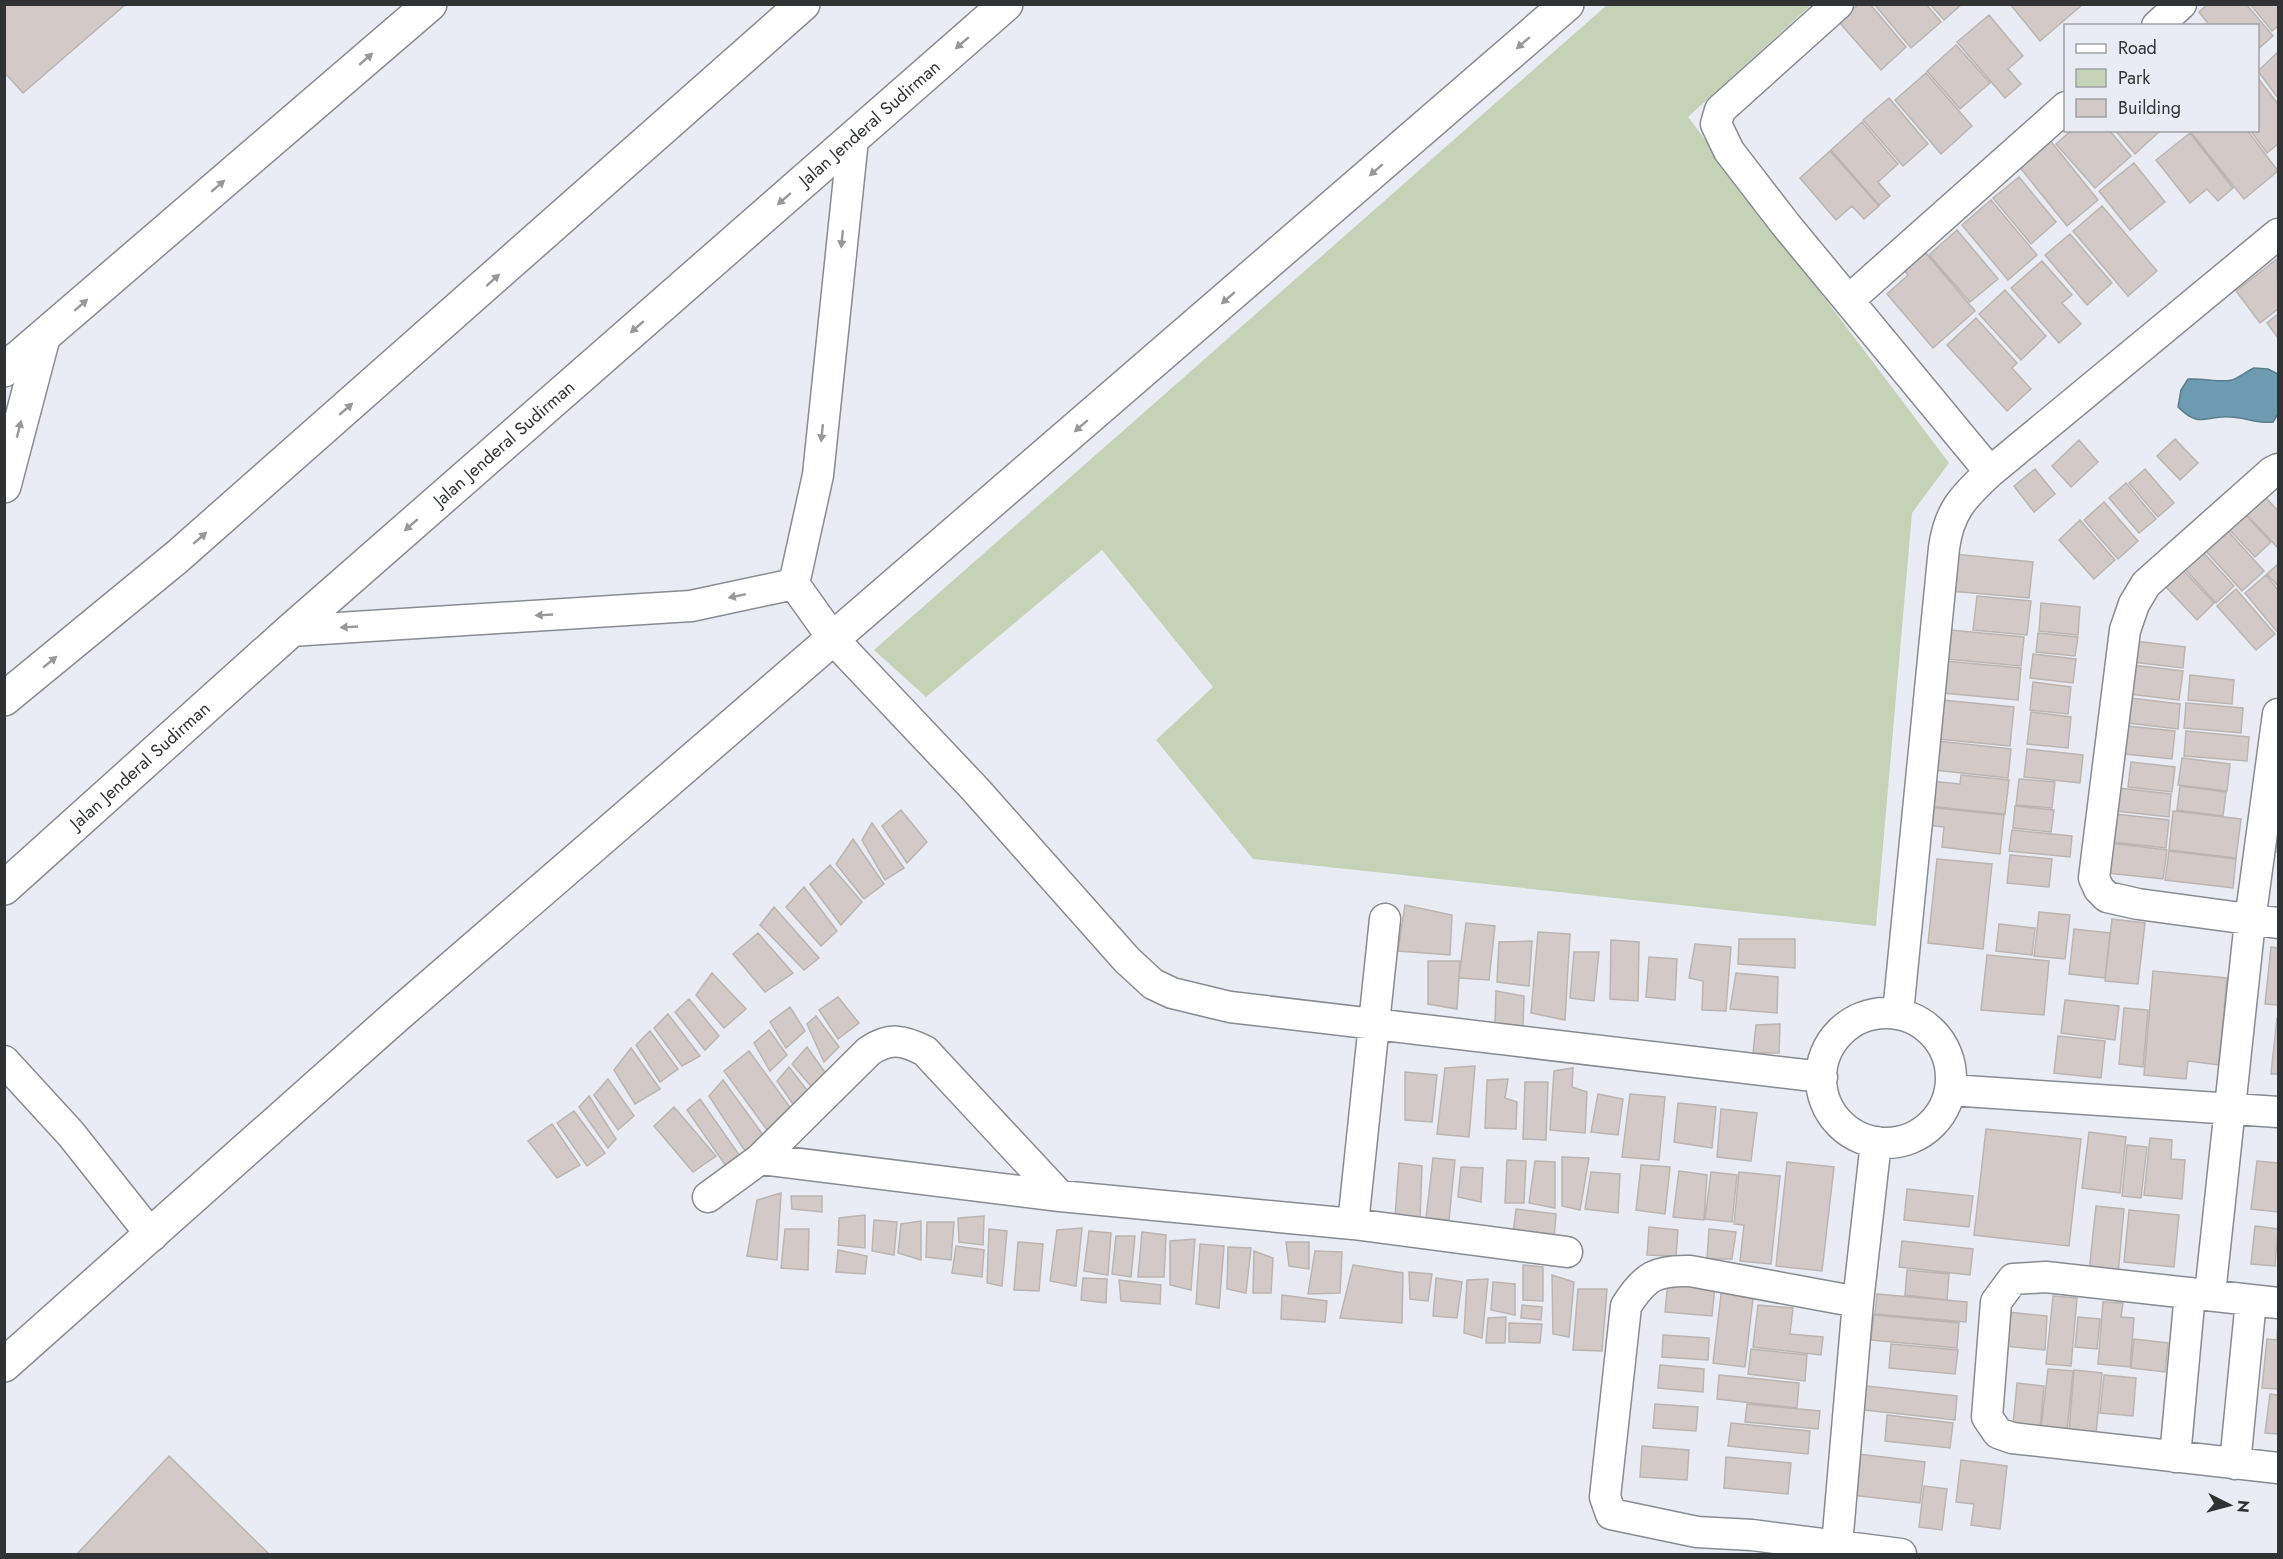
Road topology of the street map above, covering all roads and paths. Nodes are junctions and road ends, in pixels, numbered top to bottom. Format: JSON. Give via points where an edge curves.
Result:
{"nodes":[{"id":1,"x":430,"y":4,"type":"edge"},
{"id":2,"x":803,"y":4,"type":"edge"},
{"id":3,"x":1006,"y":4,"type":"edge"},
{"id":4,"x":1568,"y":4,"type":"edge"},
{"id":5,"x":1838,"y":4,"type":"edge"},
{"id":6,"x":2181,"y":4,"type":"edge"},
{"id":7,"x":2159,"y":24,"type":"edge"},
{"id":8,"x":2064,"y":109,"type":"edge"},
{"id":9,"x":853,"y":139,"type":"junction"},
{"id":10,"x":2278,"y":234,"type":"edge"},
{"id":11,"x":1849,"y":300,"type":"junction"},
{"id":12,"x":43,"y":338,"type":"junction"},
{"id":13,"x":4,"y":370,"type":"edge"},
{"id":14,"x":2278,"y":469,"type":"edge"},
{"id":15,"x":1989,"y":472,"type":"junction"},
{"id":16,"x":4,"y":486,"type":"edge"},
{"id":17,"x":794,"y":584,"type":"junction"},
{"id":18,"x":290,"y":630,"type":"junction"},
{"id":19,"x":834,"y":640,"type":"junction"},
{"id":20,"x":4,"y":699,"type":"edge"},
{"id":21,"x":2278,"y":714,"type":"edge"},
{"id":22,"x":2275,"y":765,"type":"edge"},
{"id":23,"x":4,"y":888,"type":"edge"},
{"id":24,"x":1385,"y":919,"type":"dead end"},
{"id":25,"x":2264,"y":922,"type":"edge"},
{"id":26,"x":1898,"y":1013,"type":"junction"},
{"id":27,"x":1376,"y":1024,"type":"junction"},
{"id":28,"x":4,"y":1061,"type":"edge"},
{"id":29,"x":1822,"y":1077,"type":"junction"},
{"id":30,"x":1950,"y":1090,"type":"junction"},
{"id":31,"x":2229,"y":1107,"type":"junction"},
{"id":32,"x":2278,"y":1112,"type":"edge"},
{"id":33,"x":1876,"y":1142,"type":"junction"},
{"id":34,"x":760,"y":1159,"type":"junction"},
{"id":35,"x":1060,"y":1196,"type":"junction"},
{"id":36,"x":708,"y":1197,"type":"dead end"},
{"id":37,"x":1353,"y":1224,"type":"junction"},
{"id":38,"x":152,"y":1236,"type":"junction"},
{"id":39,"x":1567,"y":1252,"type":"dead end"},
{"id":40,"x":2200,"y":1293,"type":"junction"},
{"id":41,"x":2265,"y":1301,"type":"edge"},
{"id":42,"x":1858,"y":1302,"type":"junction"},
{"id":43,"x":4,"y":1365,"type":"edge"},
{"id":44,"x":2175,"y":1457,"type":"junction"},
{"id":45,"x":2235,"y":1464,"type":"junction"},
{"id":46,"x":2278,"y":1468,"type":"edge"},
{"id":47,"x":1696,"y":1543,"type":"edge"},
{"id":48,"x":1837,"y":1545,"type":"junction"},
{"id":49,"x":1901,"y":1554,"type":"edge"}],
"edges":[{"from":12,"to":1,"type":"main road","one_way":true},
{"from":20,"to":2,"type":"main road","one_way":true,"via":[[177,557]]},
{"from":3,"to":9,"type":"main road","name":"Jalan Jenderal Sudirman","one_way":true},
{"from":4,"to":19,"type":"main road","one_way":true},
{"from":5,"to":11,"type":"street","via":[[1720,110],[1716,124],[1729,151]]},
{"from":6,"to":7,"type":"street"},
{"from":8,"to":11,"type":"street"},
{"from":9,"to":17,"type":"street","one_way":true,"via":[[818,475]]},
{"from":9,"to":18,"type":"main road","name":"Jalan Jenderal Sudirman","one_way":true},
{"from":10,"to":15,"type":"street"},
{"from":11,"to":15,"type":"street"},
{"from":12,"to":13,"type":"main road"},
{"from":16,"to":12,"type":"main road","one_way":true},
{"from":14,"to":25,"type":"street","via":[[2146,584],[2134,604],[2125,630],[2094,878],[2106,897]]},
{"from":15,"to":26,"type":"street","via":[[1958,504],[1946,529]]},
{"from":17,"to":18,"type":"street","one_way":true,"via":[[691,606]]},
{"from":17,"to":19,"type":"street"},
{"from":18,"to":23,"type":"main road","name":"Jalan Jenderal Sudirman"},
{"from":19,"to":27,"type":"street","via":[[1153,984],[1172,993],[1230,1007]]},
{"from":19,"to":38,"type":"main road","via":[[395,1017]]},
{"from":21,"to":22,"type":"street"},
{"from":22,"to":25,"type":"street"},
{"from":24,"to":27,"type":"street"},
{"from":25,"to":31,"type":"street"},
{"from":26,"to":29,"type":"street","via":[[1875,1014],[1854,1021],[1837,1035],[1826,1054]]},
{"from":26,"to":30,"type":"street","via":[[1917,1020],[1945,1049],[1951,1069]]},
{"from":27,"to":29,"type":"street"},
{"from":27,"to":37,"type":"street"},
{"from":28,"to":38,"type":"street","via":[[71,1134]]},
{"from":29,"to":33,"type":"street","via":[[1825,1098],[1835,1118],[1852,1134]]},
{"from":30,"to":31,"type":"street"},
{"from":30,"to":33,"type":"street","via":[[1931,1125],[1914,1137],[1895,1143]]},
{"from":31,"to":32,"type":"street"},
{"from":31,"to":40,"type":"street"},
{"from":33,"to":42,"type":"street"},
{"from":34,"to":35,"type":"street"},
{"from":34,"to":35,"type":"street","via":[[869,1051],[883,1042],[898,1040],[925,1051]]},
{"from":34,"to":36,"type":"street"},
{"from":35,"to":37,"type":"street"},
{"from":37,"to":39,"type":"street"},
{"from":38,"to":43,"type":"main road"},
{"from":40,"to":41,"type":"street"},
{"from":40,"to":44,"type":"street"},
{"from":40,"to":44,"type":"street","via":[[2028,1277],[2013,1279],[1996,1302],[1987,1417],[1998,1432],[2012,1438]]},
{"from":41,"to":45,"type":"street"},
{"from":42,"to":47,"type":"street","via":[[1690,1271],[1664,1270],[1636,1289],[1626,1306],[1605,1497],[1607,1508],[1611,1514]]},
{"from":42,"to":48,"type":"street"},
{"from":44,"to":45,"type":"street"},
{"from":45,"to":46,"type":"street"},
{"from":47,"to":48,"type":"street"},
{"from":48,"to":49,"type":"street"}]}
